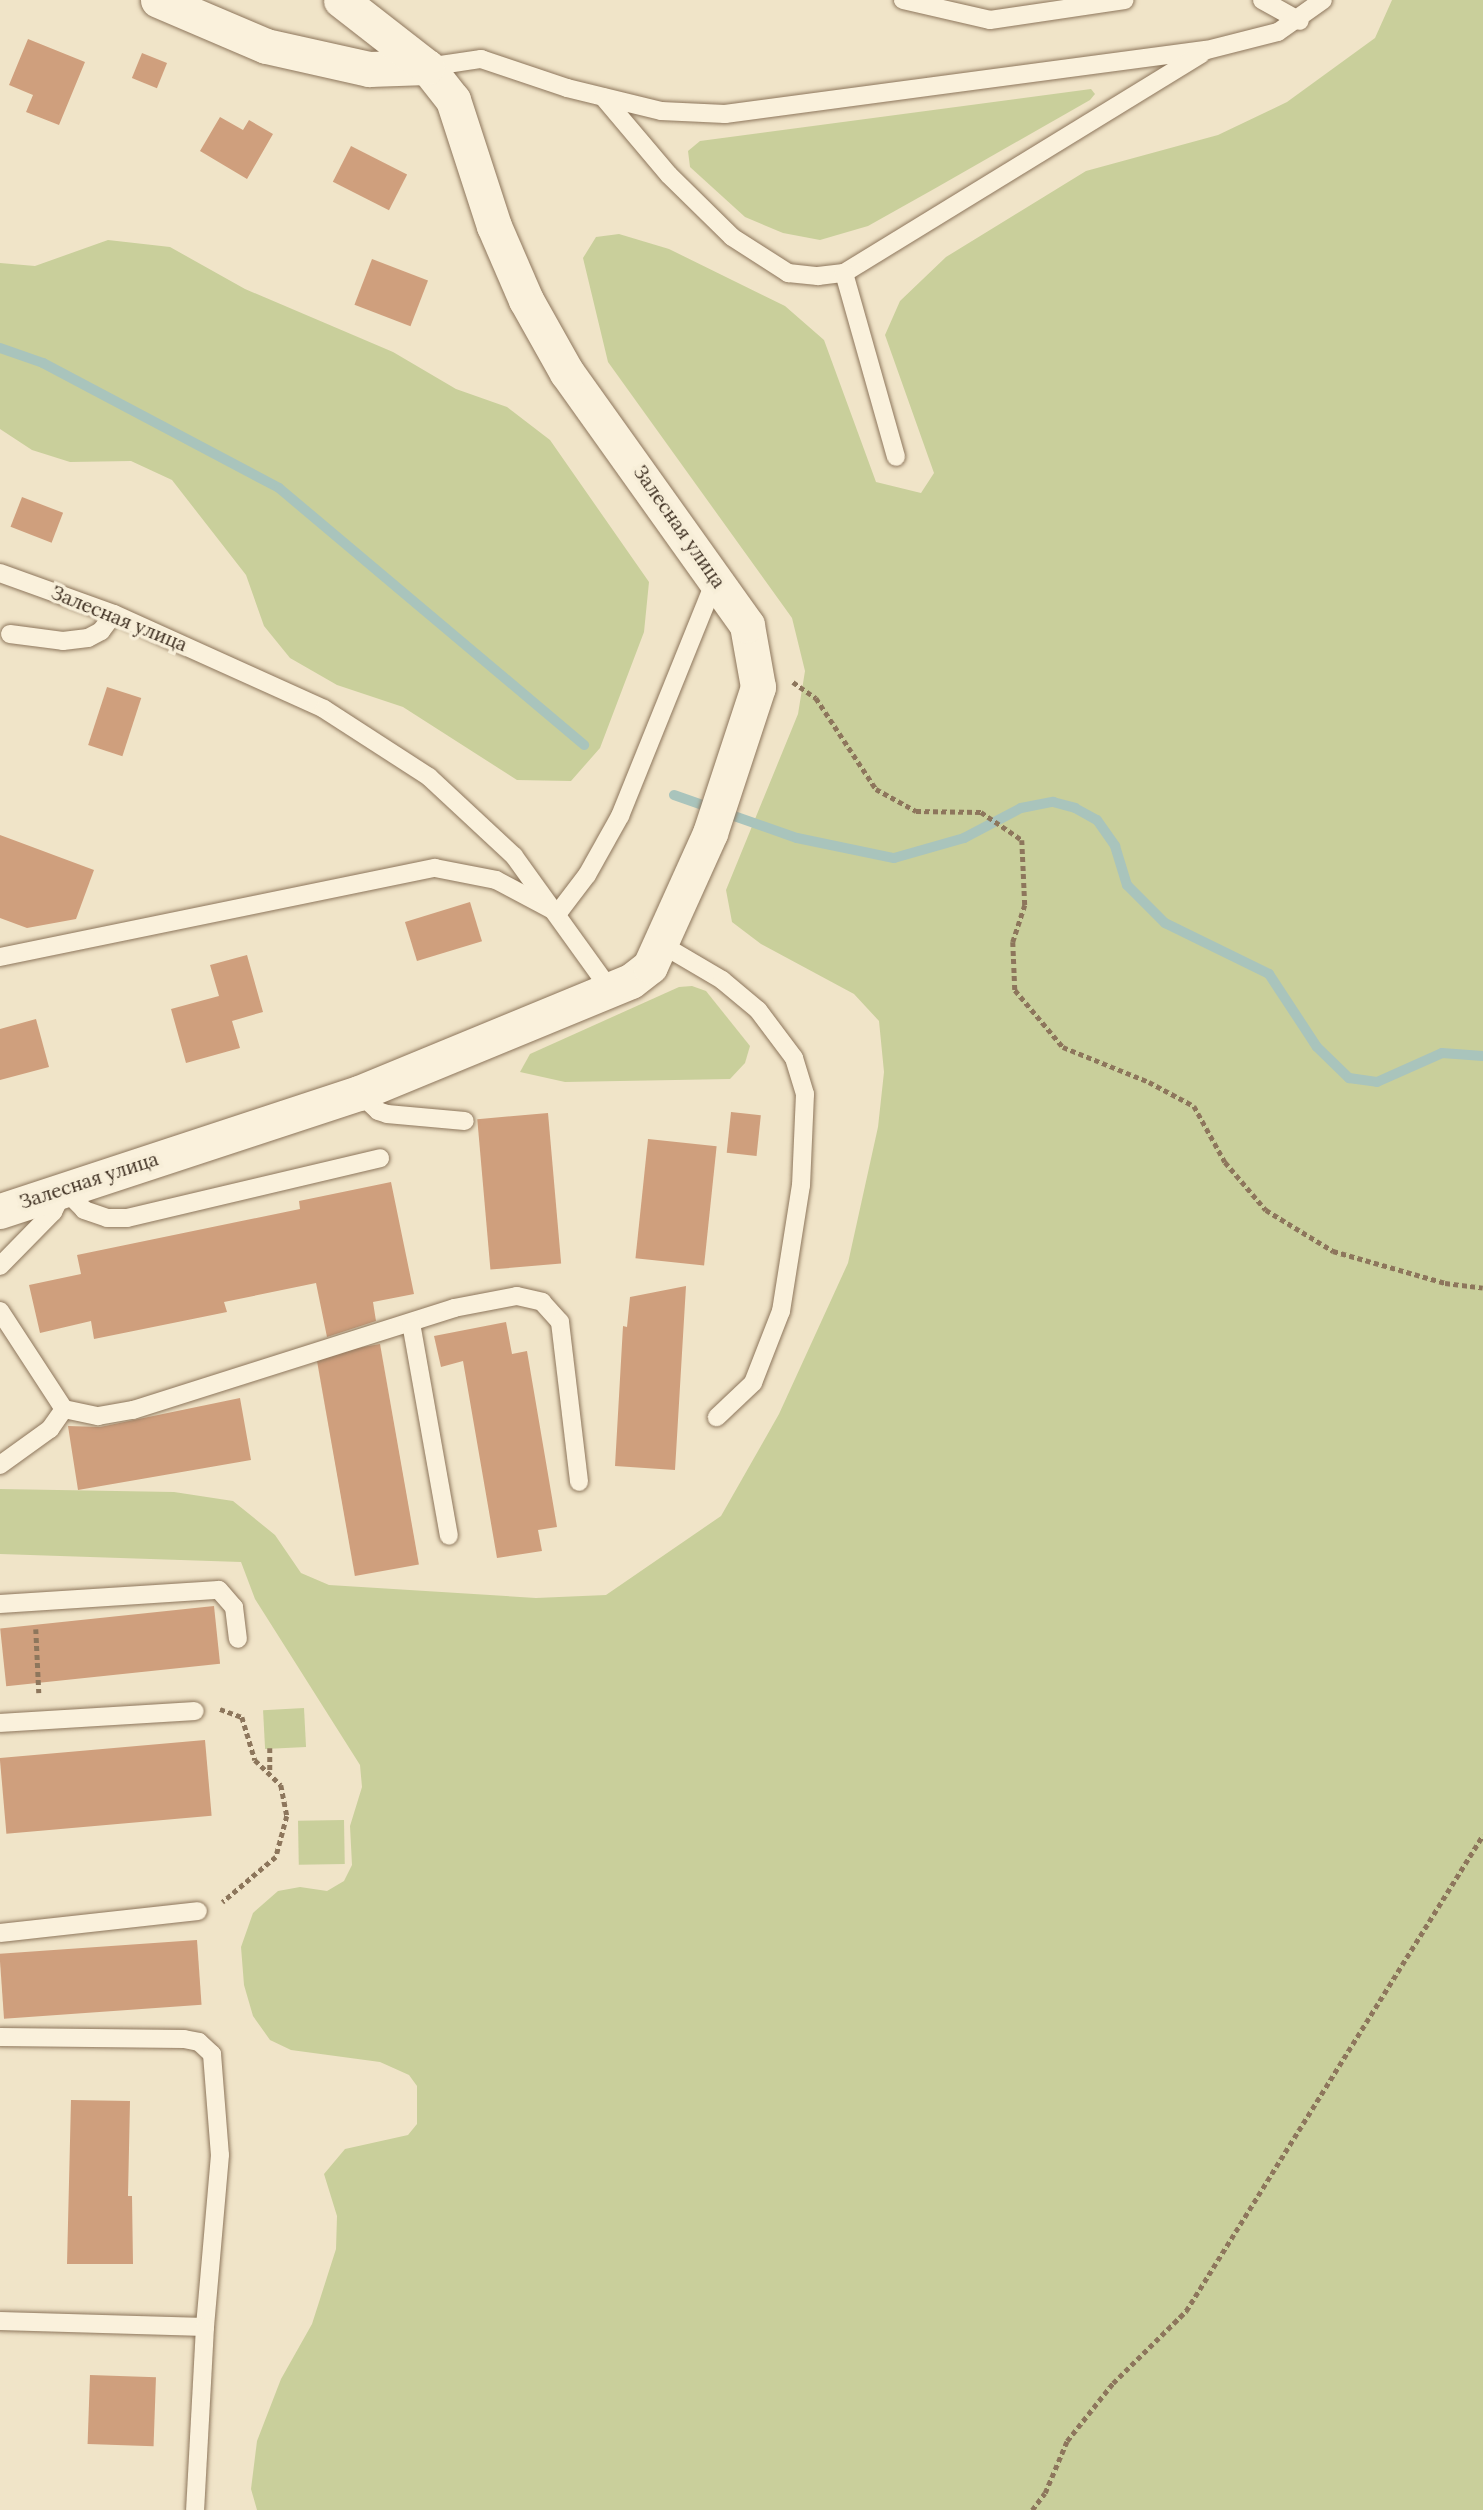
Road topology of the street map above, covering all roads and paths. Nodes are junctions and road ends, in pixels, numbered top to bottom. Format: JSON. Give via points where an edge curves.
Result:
{"nodes":[{"id":1,"x":158,"y":0,"type":"edge"},
{"id":2,"x":341,"y":0,"type":"edge"},
{"id":3,"x":903,"y":0,"type":"edge"},
{"id":4,"x":1125,"y":0,"type":"edge"},
{"id":5,"x":1262,"y":0,"type":"edge"},
{"id":6,"x":1324,"y":0,"type":"edge"},
{"id":7,"x":1300,"y":21,"type":"junction"},
{"id":8,"x":1207,"y":50,"type":"junction"},
{"id":9,"x":427,"y":67,"type":"junction"},
{"id":10,"x":603,"y":97,"type":"junction"},
{"id":11,"x":844,"y":273,"type":"junction"},
{"id":12,"x":897,"y":457,"type":"dead end"},
{"id":13,"x":0,"y":573,"type":"edge"},
{"id":14,"x":716,"y":578,"type":"junction"},
{"id":15,"x":114,"y":614,"type":"junction"},
{"id":16,"x":10,"y":634,"type":"dead end"},
{"id":17,"x":755,"y":671,"type":"junction"},
{"id":18,"x":558,"y":913,"type":"junction"},
{"id":19,"x":661,"y":944,"type":"junction"},
{"id":20,"x":0,"y":957,"type":"edge"},
{"id":21,"x":611,"y":991,"type":"junction"},
{"id":22,"x":359,"y":1093,"type":"junction"},
{"id":23,"x":465,"y":1121,"type":"dead end"},
{"id":24,"x":380,"y":1158,"type":"dead end"},
{"id":25,"x":64,"y":1189,"type":"junction"},
{"id":26,"x":0,"y":1211,"type":"edge"},
{"id":27,"x":0,"y":1266,"type":"edge"},
{"id":28,"x":1483,"y":1288,"type":"edge"},
{"id":29,"x":0,"y":1311,"type":"edge"},
{"id":30,"x":411,"y":1323,"type":"junction"},
{"id":31,"x":64,"y":1409,"type":"junction"},
{"id":32,"x":718,"y":1417,"type":"dead end"},
{"id":33,"x":0,"y":1465,"type":"edge"},
{"id":34,"x":579,"y":1482,"type":"dead end"},
{"id":35,"x":449,"y":1536,"type":"dead end"},
{"id":36,"x":34,"y":1600,"type":"junction"},
{"id":37,"x":0,"y":1604,"type":"edge"},
{"id":38,"x":238,"y":1639,"type":"dead end"},
{"id":39,"x":195,"y":1711,"type":"joint"},
{"id":40,"x":40,"y":1721,"type":"junction"},
{"id":41,"x":0,"y":1723,"type":"edge"},
{"id":42,"x":270,"y":1748,"type":"dead end"},
{"id":43,"x":270,"y":1772,"type":"junction"},
{"id":44,"x":1483,"y":1835,"type":"edge"},
{"id":45,"x":198,"y":1911,"type":"joint"},
{"id":46,"x":0,"y":1933,"type":"edge"},
{"id":47,"x":0,"y":2037,"type":"edge"},
{"id":48,"x":0,"y":2321,"type":"edge"},
{"id":49,"x":205,"y":2327,"type":"junction"},
{"id":50,"x":195,"y":2510,"type":"edge"},
{"id":51,"x":1032,"y":2510,"type":"edge"}],
"edges":[{"from":1,"to":9,"type":"street","via":[[266,46],[369,69]]},
{"from":2,"to":9,"type":"street","name":"Залесная улица"},
{"from":3,"to":4,"type":"lane","via":[[990,20]]},
{"from":5,"to":7,"type":"lane"},
{"from":6,"to":7,"type":"lane"},
{"from":7,"to":8,"type":"lane","via":[[1278,32]]},
{"from":8,"to":10,"type":"lane","via":[[724,114],[661,111]]},
{"from":8,"to":11,"type":"lane"},
{"from":9,"to":10,"type":"lane","via":[[481,59]]},
{"from":9,"to":14,"type":"street","name":"Залесная улица","via":[[453,100],[494,226],[554,348]]},
{"from":10,"to":11,"type":"lane","via":[[669,174],[732,237],[788,272]]},
{"from":11,"to":12,"type":"lane"},
{"from":13,"to":15,"type":"lane","name":"Залесная улица"},
{"from":14,"to":17,"type":"street","name":"Залесная улица","via":[[747,625]]},
{"from":14,"to":18,"type":"lane","via":[[620,816],[587,875]]},
{"from":15,"to":16,"type":"lane","via":[[101,631],[88,638],[63,641]]},
{"from":15,"to":18,"type":"lane","name":"Залесная улица","via":[[324,709],[429,777],[514,856]]},
{"from":17,"to":19,"type":"street","name":"Залесная улица","via":[[758,687],[728,783]]},
{"from":17,"to":28,"type":"path","via":[[769,670],[816,698],[876,789],[916,811],[981,812],[1022,840],[1025,905],[1013,942],[1016,990],[1063,1047],[1194,1106],[1225,1162],[1266,1210],[1334,1251],[1445,1283]]},
{"from":18,"to":20,"type":"lane","via":[[496,880],[435,868]]},
{"from":18,"to":21,"type":"lane","name":"Залесная улица"},
{"from":19,"to":21,"type":"street","name":"Залесная улица","via":[[650,966]]},
{"from":19,"to":32,"type":"lane","via":[[722,980],[758,1010],[793,1058],[805,1094],[799,1197],[781,1311],[753,1383]]},
{"from":21,"to":22,"type":"street","name":"Залесная улица"},
{"from":22,"to":23,"type":"lane","via":[[387,1114]]},
{"from":22,"to":25,"type":"street","name":"Залесная улица"},
{"from":24,"to":25,"type":"lane","via":[[127,1218],[107,1218],[84,1210]]},
{"from":25,"to":26,"type":"street","name":"Залесная улица"},
{"from":25,"to":27,"type":"lane","via":[[52,1212]]},
{"from":29,"to":31,"type":"lane"},
{"from":30,"to":31,"type":"lane","via":[[317,1348],[133,1410],[98,1416]]},
{"from":30,"to":34,"type":"lane","via":[[454,1308],[517,1296],[542,1303],[559,1322]]},
{"from":30,"to":35,"type":"lane"},
{"from":31,"to":33,"type":"lane","via":[[50,1429]]},
{"from":36,"to":37,"type":"lane"},
{"from":36,"to":38,"type":"lane","via":[[219,1590],[234,1607]]},
{"from":36,"to":40,"type":"path"},
{"from":39,"to":40,"type":"lane"},
{"from":39,"to":43,"type":"path","via":[[228,1709],[242,1717],[255,1760]]},
{"from":40,"to":41,"type":"lane"},
{"from":42,"to":43,"type":"path"},
{"from":43,"to":45,"type":"path","via":[[281,1785],[287,1816],[276,1857],[238,1893]]},
{"from":44,"to":51,"type":"path","via":[[1186,2311],[1113,2383],[1067,2441],[1045,2493]]},
{"from":45,"to":46,"type":"lane"},
{"from":47,"to":49,"type":"lane","via":[[184,2039],[199,2042],[212,2054],[220,2155]]},
{"from":48,"to":49,"type":"lane"},
{"from":49,"to":50,"type":"lane"}]}
